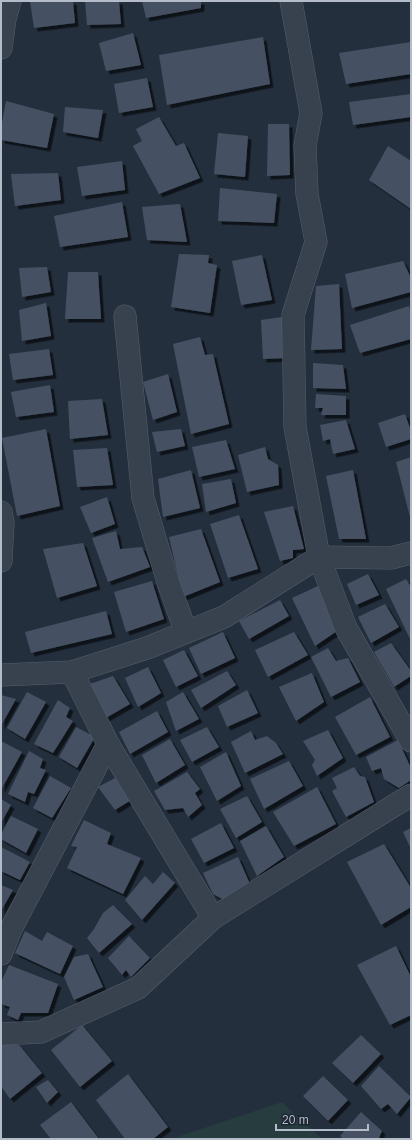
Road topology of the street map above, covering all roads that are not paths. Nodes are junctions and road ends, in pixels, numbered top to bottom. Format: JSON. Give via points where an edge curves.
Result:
{"nodes":[{"id":1,"x":291,"y":1,"type":"edge"},
{"id":2,"x":5,"y":12,"type":"edge"},
{"id":3,"x":1,"y":48,"type":"edge"},
{"id":4,"x":125,"y":316,"type":"dead end"},
{"id":5,"x":1,"y":512,"type":"edge"},
{"id":6,"x":411,"y":554,"type":"edge"},
{"id":7,"x":319,"y":557,"type":"junction"},
{"id":8,"x":1,"y":561,"type":"edge"},
{"id":9,"x":186,"y":632,"type":"junction"},
{"id":10,"x":72,"y":672,"type":"junction"},
{"id":11,"x":1,"y":675,"type":"edge"},
{"id":12,"x":411,"y":741,"type":"edge"},
{"id":13,"x":108,"y":744,"type":"junction"},
{"id":14,"x":411,"y":795,"type":"edge"},
{"id":15,"x":213,"y":918,"type":"junction"},
{"id":16,"x":1,"y":954,"type":"edge"},
{"id":17,"x":1,"y":1034,"type":"edge"}],
"edges":[{"from":1,"to":7,"type":"street","via":[[311,113],[305,146],[307,194],[316,242],[293,315],[295,427]]},
{"from":2,"to":3,"type":"street"},
{"from":4,"to":9,"type":"street","via":[[143,498]]},
{"from":5,"to":8,"type":"street"},
{"from":6,"to":7,"type":"street","via":[[391,558]]},
{"from":7,"to":9,"type":"street","via":[[224,617]]},
{"from":7,"to":12,"type":"street","via":[[346,628]]},
{"from":9,"to":10,"type":"street","via":[[147,648]]},
{"from":10,"to":11,"type":"street"},
{"from":10,"to":13,"type":"street"},
{"from":13,"to":15,"type":"street"},
{"from":13,"to":16,"type":"street","via":[[10,931]]},
{"from":14,"to":15,"type":"street"},
{"from":15,"to":17,"type":"street","via":[[138,988],[41,1032]]}]}
